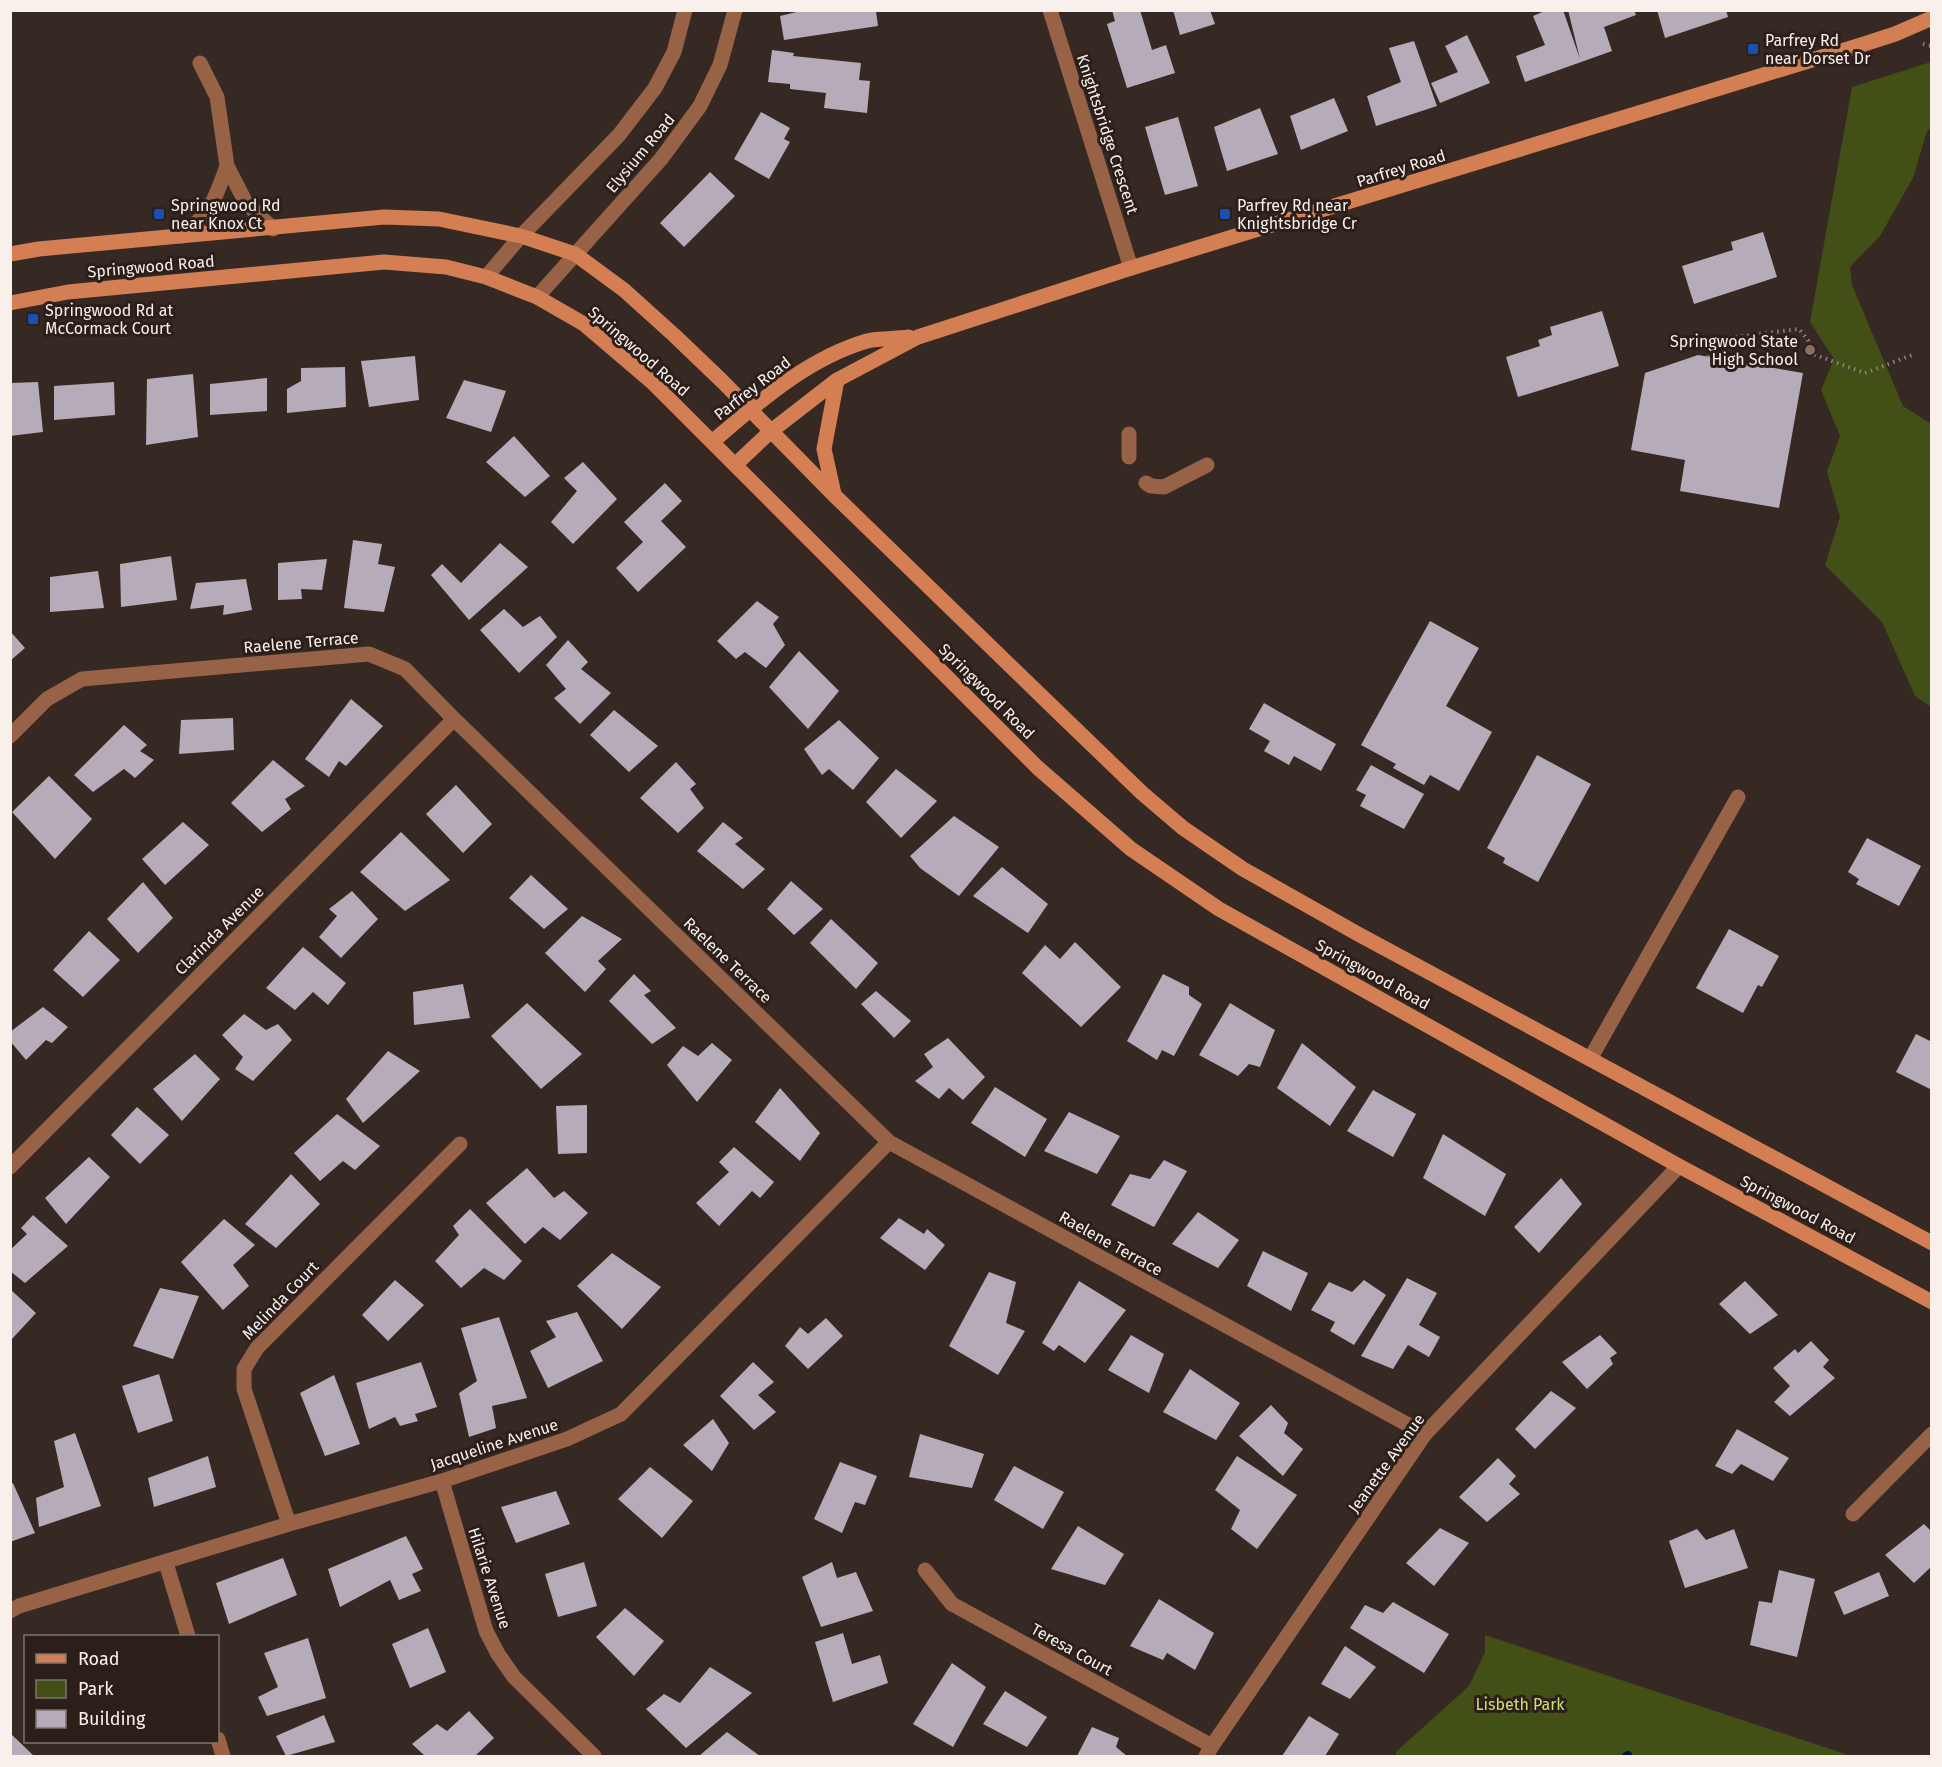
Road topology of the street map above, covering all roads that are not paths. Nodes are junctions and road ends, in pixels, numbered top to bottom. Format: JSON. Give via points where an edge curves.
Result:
{"nodes":[{"id":1,"x":685,"y":10,"type":"edge"},
{"id":2,"x":735,"y":10,"type":"edge"},
{"id":3,"x":1050,"y":10,"type":"edge"},
{"id":4,"x":1921,"y":10,"type":"edge"},
{"id":5,"x":1932,"y":18,"type":"edge"},
{"id":6,"x":1895,"y":34,"type":"junction"},
{"id":7,"x":200,"y":63,"type":"dead end"},
{"id":8,"x":227,"y":166,"type":"junction"},
{"id":9,"x":273,"y":229,"type":"junction"},
{"id":10,"x":182,"y":236,"type":"junction"},
{"id":11,"x":521,"y":236,"type":"junction"},
{"id":12,"x":10,"y":254,"type":"edge"},
{"id":13,"x":575,"y":254,"type":"junction"},
{"id":14,"x":1131,"y":268,"type":"junction"},
{"id":15,"x":486,"y":277,"type":"junction"},
{"id":16,"x":537,"y":297,"type":"junction"},
{"id":17,"x":10,"y":303,"type":"edge"},
{"id":18,"x":918,"y":337,"type":"junction"},
{"id":19,"x":837,"y":380,"type":"junction"},
{"id":20,"x":750,"y":410,"type":"junction"},
{"id":21,"x":770,"y":432,"type":"junction"},
{"id":22,"x":1129,"y":434,"type":"dead end"},
{"id":23,"x":712,"y":442,"type":"junction"},
{"id":24,"x":1129,"y":457,"type":"dead end"},
{"id":25,"x":735,"y":465,"type":"junction"},
{"id":26,"x":1208,"y":465,"type":"dead end"},
{"id":27,"x":1146,"y":483,"type":"dead end"},
{"id":28,"x":834,"y":495,"type":"junction"},
{"id":29,"x":454,"y":719,"type":"junction"},
{"id":30,"x":10,"y":736,"type":"edge"},
{"id":31,"x":1738,"y":796,"type":"dead end"},
{"id":32,"x":1590,"y":1059,"type":"junction"},
{"id":33,"x":889,"y":1142,"type":"junction"},
{"id":34,"x":460,"y":1144,"type":"dead end"},
{"id":35,"x":1679,"y":1166,"type":"junction"},
{"id":36,"x":10,"y":1167,"type":"edge"},
{"id":37,"x":1932,"y":1243,"type":"edge"},
{"id":38,"x":1932,"y":1302,"type":"edge"},
{"id":39,"x":1425,"y":1434,"type":"junction"},
{"id":40,"x":1932,"y":1434,"type":"edge"},
{"id":41,"x":441,"y":1481,"type":"junction"},
{"id":42,"x":1853,"y":1514,"type":"dead end"},
{"id":43,"x":289,"y":1524,"type":"junction"},
{"id":44,"x":166,"y":1563,"type":"junction"},
{"id":45,"x":925,"y":1570,"type":"dead end"},
{"id":46,"x":10,"y":1611,"type":"edge"},
{"id":47,"x":188,"y":1635,"type":"edge"},
{"id":48,"x":1209,"y":1751,"type":"edge"},
{"id":49,"x":594,"y":1756,"type":"edge"}],
"edges":[{"from":1,"to":11,"type":"street","name":"Elysium Road","via":[[674,52],[655,88],[619,135]]},
{"from":2,"to":13,"type":"street","name":"Elysium Road","via":[[720,65],[700,106],[661,159]]},
{"from":3,"to":14,"type":"street","name":"Knightsbridge Crescent"},
{"from":4,"to":6,"type":"main road","name":"Parfrey Road"},
{"from":5,"to":6,"type":"main road","name":"Parfrey Road"},
{"from":6,"to":14,"type":"main road","name":"Parfrey Road"},
{"from":7,"to":8,"type":"street","via":[[217,97]]},
{"from":8,"to":9,"type":"street","via":[[246,203]]},
{"from":8,"to":10,"type":"street","via":[[210,209]]},
{"from":9,"to":10,"type":"main road","name":"Springwood Road"},
{"from":9,"to":11,"type":"main road","name":"Springwood Road","via":[[384,217],[439,219]]},
{"from":10,"to":12,"type":"main road","name":"Springwood Road"},
{"from":11,"to":13,"type":"main road","name":"Springwood Road"},
{"from":11,"to":15,"type":"street","name":"Elysium Road"},
{"from":13,"to":16,"type":"street","name":"Elysium Road"},
{"from":13,"to":20,"type":"main road","name":"Springwood Road","via":[[624,290]]},
{"from":14,"to":18,"type":"main road","name":"Parfrey Road"},
{"from":15,"to":16,"type":"main road","name":"Springwood Road"},
{"from":15,"to":17,"type":"main road","name":"Springwood Road","via":[[446,267],[384,262],[68,292]]},
{"from":16,"to":23,"type":"main road","name":"Springwood Road","via":[[584,324],[652,382]]},
{"from":18,"to":19,"type":"main road","name":"Parfrey Road"},
{"from":18,"to":20,"type":"main road","name":"Parfrey Road","via":[[869,341],[829,355]]},
{"from":19,"to":21,"type":"main road","name":"Parfrey Road"},
{"from":19,"to":28,"type":"main road","via":[[824,449]]},
{"from":20,"to":21,"type":"main road","name":"Springwood Road"},
{"from":20,"to":23,"type":"main road","name":"Parfrey Road"},
{"from":21,"to":25,"type":"main road","name":"Parfrey Road"},
{"from":21,"to":28,"type":"main road","name":"Springwood Road"},
{"from":22,"to":24,"type":"street"},
{"from":23,"to":25,"type":"main road","name":"Springwood Road"},
{"from":25,"to":35,"type":"main road","name":"Springwood Road","via":[[1038,768],[1131,849],[1219,909]]},
{"from":26,"to":27,"type":"street","via":[[1164,487]]},
{"from":28,"to":32,"type":"main road","name":"Springwood Road","via":[[1183,828],[1358,934]]},
{"from":29,"to":30,"type":"street","name":"Raelene Terrace","via":[[405,669],[369,654],[82,679],[47,699]]},
{"from":29,"to":33,"type":"street","name":"Raelene Terrace"},
{"from":29,"to":36,"type":"street","name":"Clarinda Avenue"},
{"from":31,"to":32,"type":"street"},
{"from":32,"to":37,"type":"main road","name":"Springwood Road"},
{"from":33,"to":39,"type":"street","name":"Raelene Terrace"},
{"from":33,"to":41,"type":"street","name":"Jacqueline Avenue","via":[[621,1414],[567,1440]]},
{"from":34,"to":43,"type":"street","name":"Melinda Court","via":[[257,1348],[244,1368],[244,1389]]},
{"from":35,"to":38,"type":"main road","name":"Springwood Road"},
{"from":35,"to":39,"type":"street","name":"Jeanette Avenue"},
{"from":39,"to":48,"type":"street","name":"Jeanette Avenue"},
{"from":40,"to":42,"type":"street"},
{"from":41,"to":43,"type":"street","name":"Jacqueline Avenue"},
{"from":41,"to":49,"type":"street","name":"Hilarie Avenue","via":[[486,1631],[498,1654],[514,1677]]},
{"from":43,"to":44,"type":"street","name":"Jacqueline Avenue"},
{"from":44,"to":46,"type":"street","name":"Jacqueline Avenue"},
{"from":44,"to":47,"type":"street"},
{"from":45,"to":48,"type":"street","name":"Teresa Court","via":[[951,1604]]}]}
